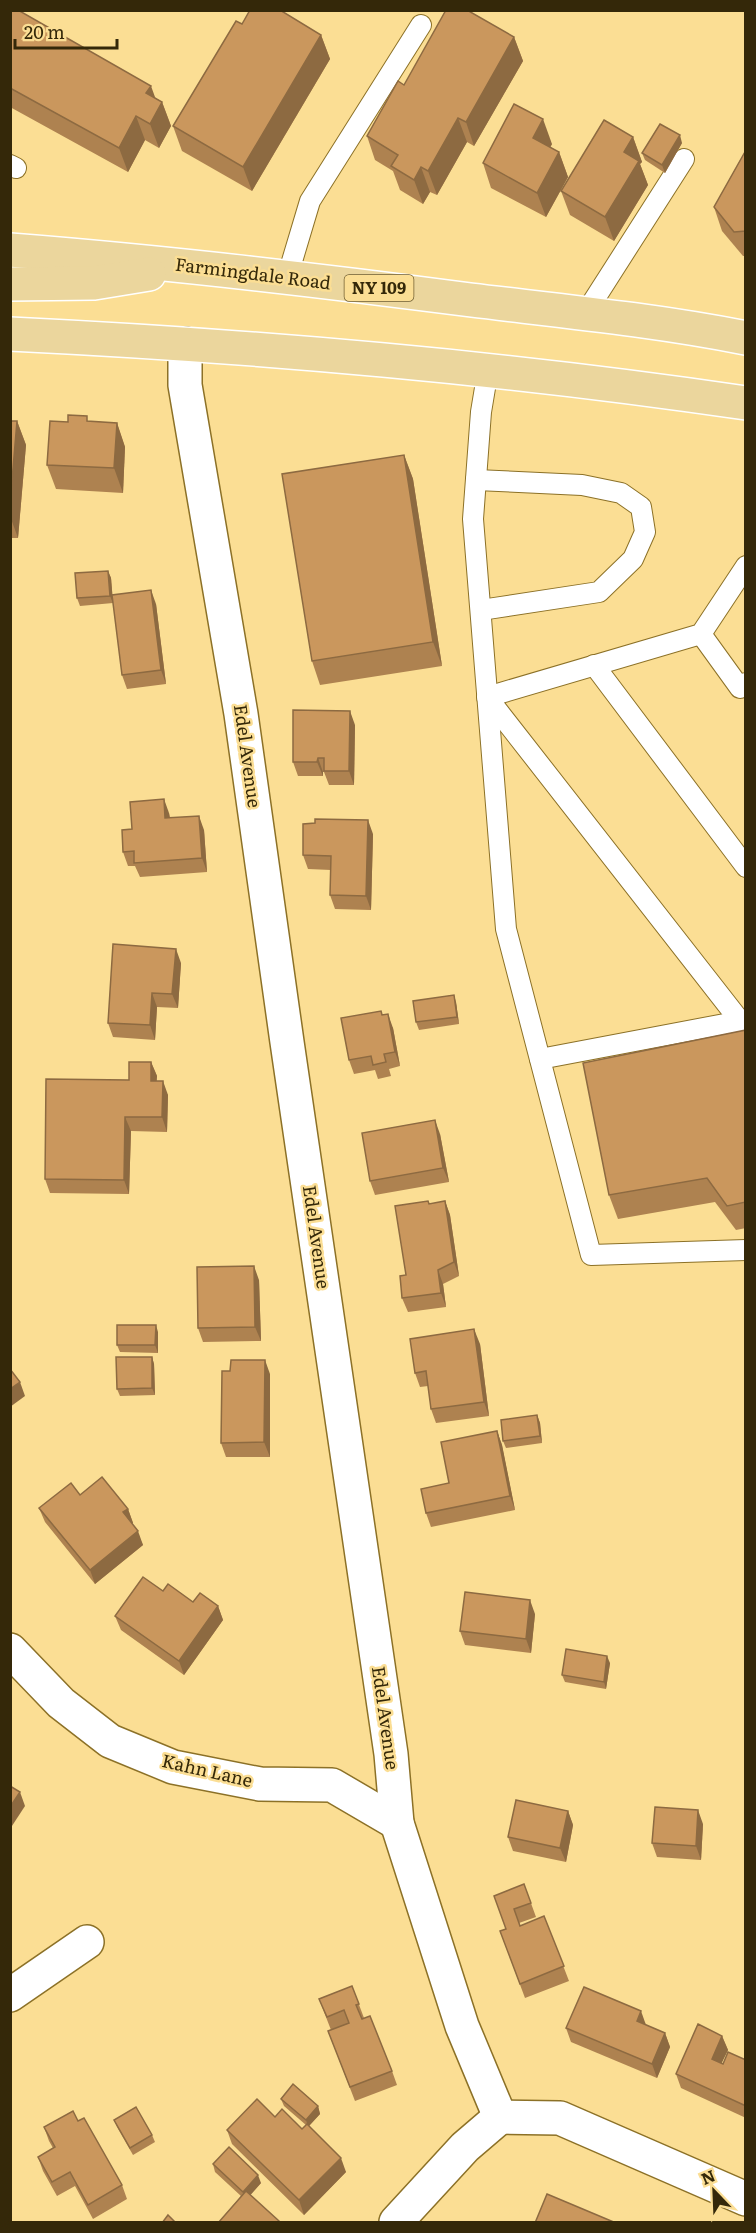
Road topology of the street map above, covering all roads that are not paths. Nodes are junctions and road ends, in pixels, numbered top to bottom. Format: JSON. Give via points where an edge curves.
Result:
{"nodes":[{"id":1,"x":421,"y":25,"type":"dead end"},
{"id":2,"x":684,"y":159,"type":"dead end"},
{"id":3,"x":10,"y":250,"type":"edge"},
{"id":4,"x":195,"y":267,"type":"junction"},
{"id":5,"x":287,"y":278,"type":"junction"},
{"id":6,"x":10,"y":284,"type":"edge"},
{"id":7,"x":585,"y":314,"type":"junction"},
{"id":8,"x":742,"y":331,"type":"edge"},
{"id":9,"x":10,"y":334,"type":"edge"},
{"id":10,"x":185,"y":344,"type":"junction"},
{"id":11,"x":488,"y":370,"type":"junction"},
{"id":12,"x":746,"y":402,"type":"edge"},
{"id":13,"x":476,"y":480,"type":"junction"},
{"id":14,"x":746,"y":566,"type":"edge"},
{"id":15,"x":481,"y":610,"type":"junction"},
{"id":16,"x":701,"y":634,"type":"junction"},
{"id":17,"x":594,"y":665,"type":"junction"},
{"id":18,"x":744,"y":689,"type":"edge"},
{"id":19,"x":487,"y":697,"type":"junction"},
{"id":20,"x":746,"y":867,"type":"edge"},
{"id":21,"x":743,"y":1020,"type":"edge"},
{"id":22,"x":540,"y":1059,"type":"junction"},
{"id":23,"x":746,"y":1250,"type":"edge"},
{"id":24,"x":10,"y":1650,"type":"edge"},
{"id":25,"x":397,"y":1823,"type":"junction"},
{"id":26,"x":87,"y":1942,"type":"dead end"},
{"id":27,"x":10,"y":1995,"type":"edge"},
{"id":28,"x":500,"y":2117,"type":"junction"},
{"id":29,"x":746,"y":2199,"type":"edge"},
{"id":30,"x":396,"y":2223,"type":"edge"}],
"edges":[{"from":1,"to":5,"type":"lane","via":[[310,201]]},
{"from":2,"to":7,"type":"lane"},
{"from":3,"to":4,"type":"main road","name":"Farmingdale Road","number":"NY 109"},
{"from":4,"to":5,"type":"main road","name":"Farmingdale Road","number":"NY 109"},
{"from":4,"to":6,"type":"main road","via":[[94,283]]},
{"from":5,"to":7,"type":"main road","name":"Farmingdale Road","number":"NY 109"},
{"from":7,"to":8,"type":"main road","name":"Farmingdale Road","number":"NY 109"},
{"from":9,"to":10,"type":"main road"},
{"from":10,"to":11,"type":"main road"},
{"from":10,"to":25,"type":"street","name":"Edel Avenue","via":[[185,385],[241,714],[392,1754]]},
{"from":11,"to":12,"type":"main road"},
{"from":11,"to":13,"type":"lane"},
{"from":13,"to":15,"type":"lane","via":[[473,519]]},
{"from":13,"to":15,"type":"lane","via":[[582,485],[621,493],[640,507],[645,532],[633,559],[599,592]]},
{"from":14,"to":16,"type":"lane"},
{"from":15,"to":19,"type":"lane"},
{"from":16,"to":17,"type":"lane"},
{"from":16,"to":18,"type":"lane"},
{"from":17,"to":19,"type":"lane"},
{"from":17,"to":20,"type":"lane"},
{"from":19,"to":21,"type":"lane"},
{"from":19,"to":22,"type":"lane","via":[[506,929]]},
{"from":21,"to":22,"type":"lane"},
{"from":22,"to":23,"type":"lane","via":[[591,1255]]},
{"from":24,"to":25,"type":"street","name":"Kahn Lane","via":[[61,1703],[110,1741],[173,1767],[260,1784],[333,1785]]},
{"from":25,"to":28,"type":"street","name":"Edel Avenue","via":[[462,2026]]},
{"from":26,"to":27,"type":"street"},
{"from":28,"to":29,"type":"street","via":[[560,2118]]},
{"from":28,"to":30,"type":"street","via":[[465,2147]]}]}
